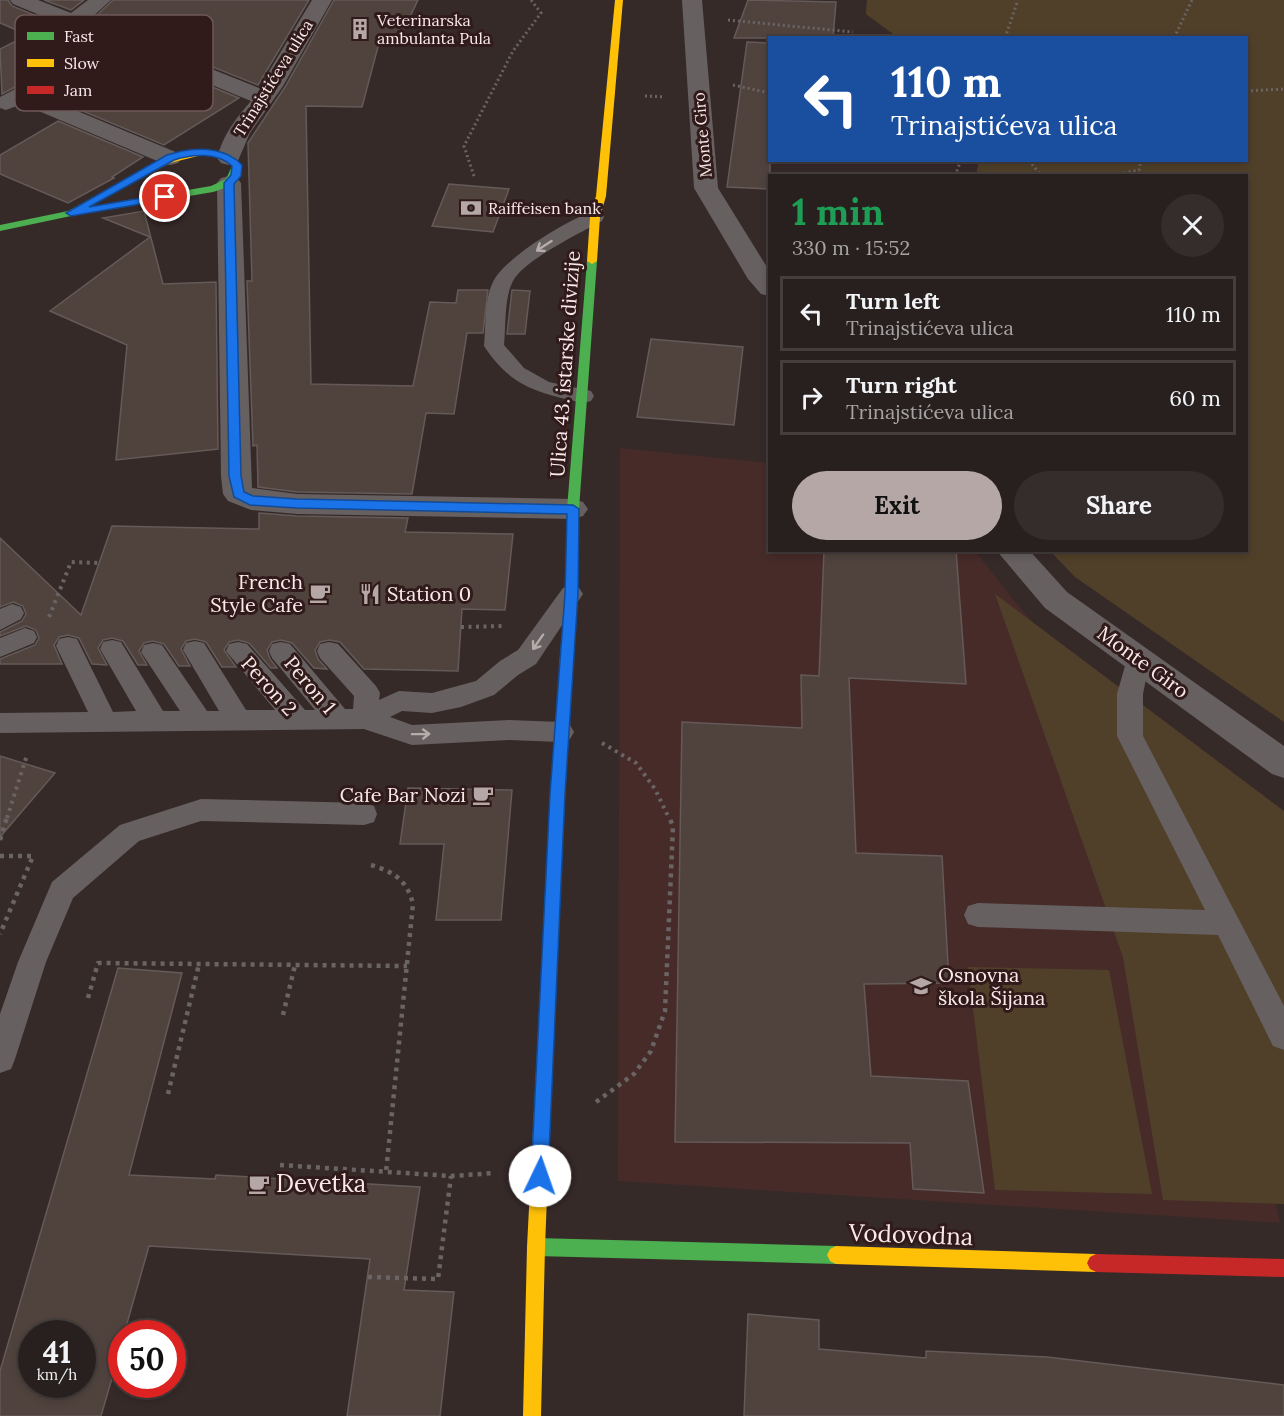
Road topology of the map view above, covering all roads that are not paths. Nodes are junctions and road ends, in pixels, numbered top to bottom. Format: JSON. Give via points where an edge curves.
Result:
{"nodes":[{"id":1,"x":20,"y":0,"type":"edge"},
{"id":2,"x":101,"y":0,"type":"edge"},
{"id":3,"x":322,"y":0,"type":"edge"},
{"id":4,"x":619,"y":0,"type":"edge"},
{"id":5,"x":693,"y":8,"type":"edge"},
{"id":6,"x":56,"y":15,"type":"edge"},
{"id":7,"x":82,"y":15,"type":"edge"},
{"id":8,"x":213,"y":78,"type":"edge"},
{"id":9,"x":264,"y":98,"type":"junction"},
{"id":10,"x":40,"y":111,"type":"edge"},
{"id":11,"x":170,"y":158,"type":"junction"},
{"id":12,"x":229,"y":170,"type":"junction"},
{"id":13,"x":71,"y":213,"type":"junction"},
{"id":14,"x":595,"y":217,"type":"junction"},
{"id":15,"x":0,"y":228,"type":"edge"},
{"id":16,"x":768,"y":286,"type":"edge"},
{"id":17,"x":583,"y":396,"type":"junction"},
{"id":18,"x":573,"y":509,"type":"junction"},
{"id":19,"x":1013,"y":552,"type":"edge"},
{"id":20,"x":571,"y":594,"type":"junction"},
{"id":21,"x":35,"y":631,"type":"road end"},
{"id":22,"x":68,"y":646,"type":"dead end"},
{"id":23,"x":0,"y":648,"type":"edge"},
{"id":24,"x":112,"y":650,"type":"dead end"},
{"id":25,"x":195,"y":651,"type":"dead end"},
{"id":26,"x":238,"y":651,"type":"dead end"},
{"id":27,"x":281,"y":651,"type":"dead end"},
{"id":28,"x":329,"y":651,"type":"dead end"},
{"id":29,"x":153,"y":652,"type":"dead end"},
{"id":30,"x":1138,"y":659,"type":"junction"},
{"id":31,"x":365,"y":719,"type":"junction"},
{"id":32,"x":339,"y":720,"type":"junction"},
{"id":33,"x":239,"y":721,"type":"junction"},
{"id":34,"x":300,"y":721,"type":"junction"},
{"id":35,"x":156,"y":722,"type":"junction"},
{"id":36,"x":201,"y":722,"type":"junction"},
{"id":37,"x":0,"y":723,"type":"edge"},
{"id":38,"x":106,"y":723,"type":"junction"},
{"id":39,"x":561,"y":732,"type":"junction"},
{"id":40,"x":1284,"y":764,"type":"edge"},
{"id":41,"x":364,"y":814,"type":"dead end"},
{"id":42,"x":978,"y":915,"type":"dead end"},
{"id":43,"x":1227,"y":923,"type":"junction"},
{"id":44,"x":1284,"y":1036,"type":"edge"},
{"id":45,"x":0,"y":1059,"type":"edge"},
{"id":46,"x":536,"y":1247,"type":"junction"},
{"id":47,"x":1284,"y":1268,"type":"edge"},
{"id":48,"x":532,"y":1416,"type":"edge"}],
"edges":[{"from":1,"to":6,"type":"street"},
{"from":2,"to":7,"type":"street"},
{"from":3,"to":9,"type":"street","name":"Trinajstićeva ulica"},
{"from":4,"to":14,"type":"main road","name":"Ulica 43. istarske divizije","via":[[601,196]]},
{"from":5,"to":16,"type":"street","name":"Monte Giro","via":[[706,188]]},
{"from":8,"to":9,"type":"street"},
{"from":9,"to":12,"type":"street","name":"Trinajstićeva ulica","via":[[231,145]]},
{"from":10,"to":11,"type":"street"},
{"from":11,"to":12,"type":"main road","via":[[203,152]]},
{"from":11,"to":13,"type":"main road"},
{"from":12,"to":13,"type":"main road","via":[[213,189]]},
{"from":12,"to":18,"type":"street","name":"Trinajstićeva ulica","via":[[238,494],[250,500],[297,504]]},
{"from":13,"to":15,"type":"main road"},
{"from":14,"to":17,"type":"main road","name":"Ulica 43. istarske divizije"},
{"from":14,"to":17,"type":"lane","one_way":true,"via":[[546,244],[503,281],[494,346],[517,373],[543,387]]},
{"from":17,"to":18,"type":"main road","name":"Ulica 43. istarske divizije"},
{"from":18,"to":20,"type":"main road","name":"Ulica 43. istarske divizije"},
{"from":19,"to":30,"type":"street","name":"Monte Giro","via":[[1056,600]]},
{"from":20,"to":31,"type":"lane","one_way":true,"via":[[527,657],[485,688],[432,703],[399,701]]},
{"from":20,"to":39,"type":"main road","name":"Ulica 43. istarske divizije"},
{"from":21,"to":23,"type":"lane"},
{"from":22,"to":38,"type":"lane"},
{"from":24,"to":35,"type":"lane"},
{"from":25,"to":33,"type":"lane"},
{"from":26,"to":34,"type":"lane","name":"Peron 2"},
{"from":27,"to":32,"type":"lane","name":"Peron 1"},
{"from":28,"to":31,"type":"lane","via":[[367,693]]},
{"from":29,"to":36,"type":"lane"},
{"from":30,"to":40,"type":"street","name":"Monte Giro"},
{"from":30,"to":43,"type":"lane","via":[[1130,694],[1130,736]]},
{"from":31,"to":32,"type":"lane"},
{"from":31,"to":39,"type":"lane","one_way":true,"via":[[412,735],[509,730]]},
{"from":32,"to":34,"type":"lane"},
{"from":33,"to":34,"type":"lane"},
{"from":33,"to":36,"type":"lane"},
{"from":35,"to":36,"type":"lane"},
{"from":35,"to":38,"type":"lane"},
{"from":37,"to":38,"type":"lane"},
{"from":39,"to":46,"type":"main road","name":"Ulica 43. istarske divizije"},
{"from":41,"to":45,"type":"lane","via":[[201,810],[130,833],[62,890],[32,962]]},
{"from":42,"to":43,"type":"lane"},
{"from":43,"to":44,"type":"lane"},
{"from":46,"to":47,"type":"main road","name":"Vodovodna"},
{"from":46,"to":48,"type":"main road","name":"Ulica 43. istarske divizije"}]}
